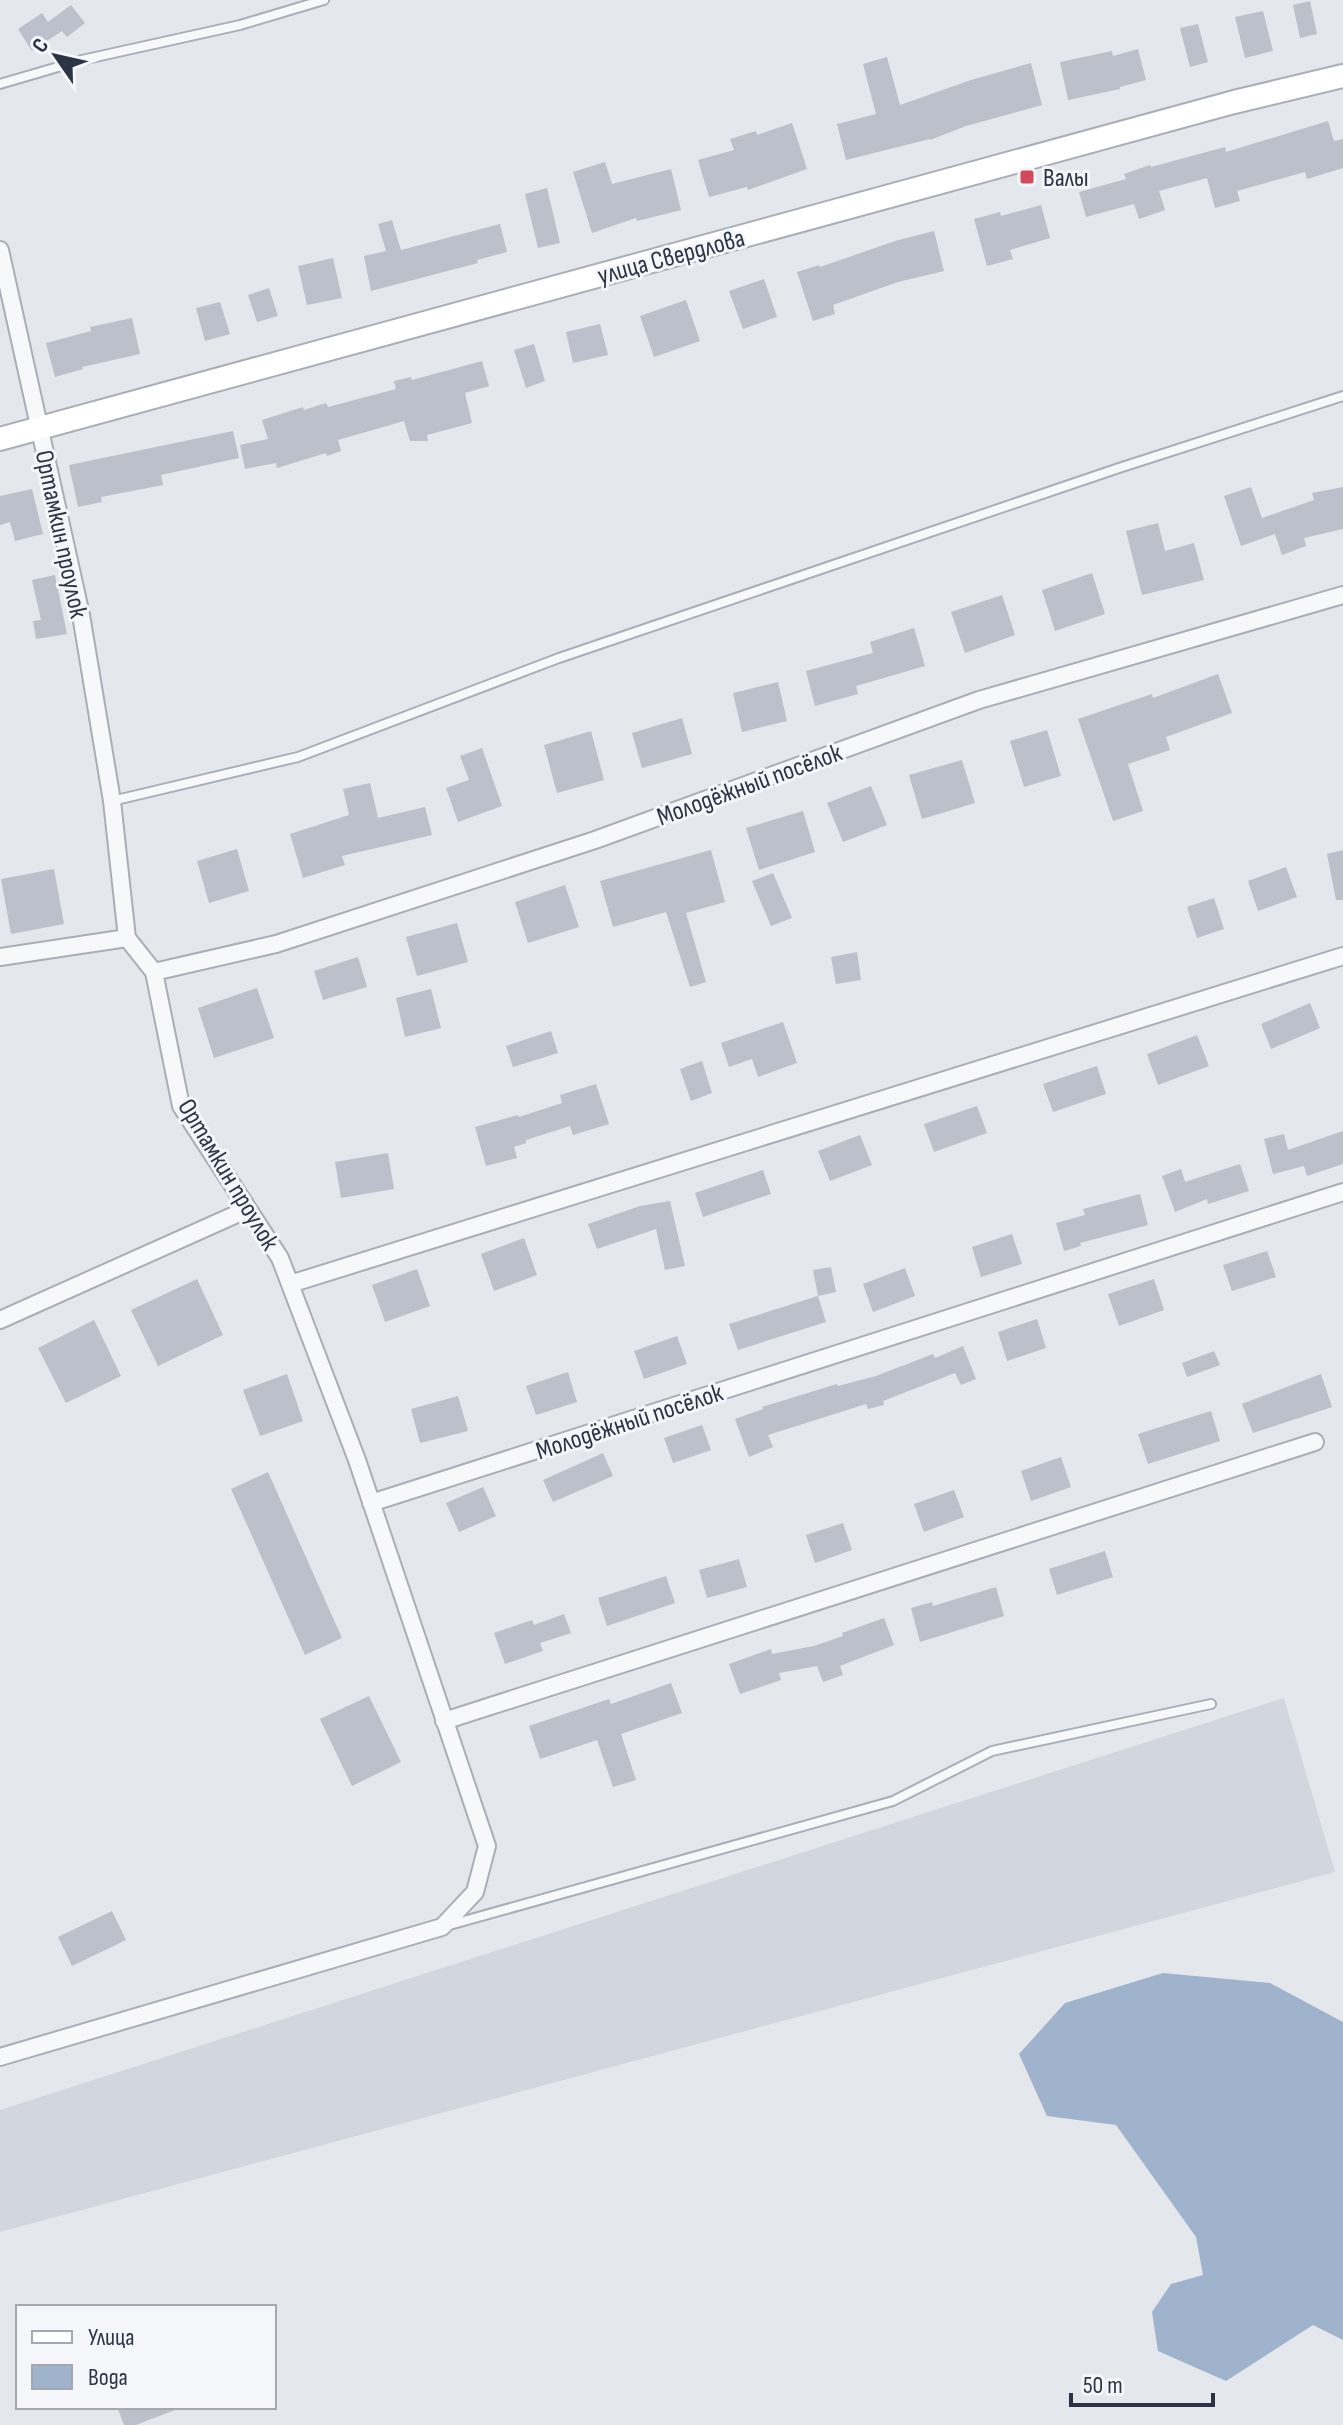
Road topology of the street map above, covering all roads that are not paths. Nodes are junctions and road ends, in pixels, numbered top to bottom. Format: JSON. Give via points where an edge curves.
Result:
{"nodes":[{"id":1,"x":324,"y":0,"type":"edge"},
{"id":2,"x":1343,"y":76,"type":"edge"},
{"id":3,"x":0,"y":84,"type":"edge"},
{"id":4,"x":0,"y":250,"type":"edge"},
{"id":5,"x":1343,"y":396,"type":"edge"},
{"id":6,"x":39,"y":428,"type":"junction"},
{"id":7,"x":0,"y":439,"type":"edge"},
{"id":8,"x":1343,"y":595,"type":"edge"},
{"id":9,"x":112,"y":801,"type":"junction"},
{"id":10,"x":127,"y":938,"type":"junction"},
{"id":11,"x":1343,"y":956,"type":"edge"},
{"id":12,"x":0,"y":957,"type":"edge"},
{"id":13,"x":154,"y":972,"type":"junction"},
{"id":14,"x":1343,"y":1192,"type":"edge"},
{"id":15,"x":248,"y":1209,"type":"junction"},
{"id":16,"x":290,"y":1284,"type":"junction"},
{"id":17,"x":0,"y":1320,"type":"edge"},
{"id":18,"x":1315,"y":1442,"type":"dead end"},
{"id":19,"x":371,"y":1503,"type":"junction"},
{"id":20,"x":1211,"y":1704,"type":"dead end"},
{"id":21,"x":444,"y":1721,"type":"junction"},
{"id":22,"x":442,"y":1927,"type":"junction"},
{"id":23,"x":0,"y":2057,"type":"edge"}],
"edges":[{"from":1,"to":3,"type":"lane"},
{"from":2,"to":6,"type":"street","name":"улица Свердлова"},
{"from":4,"to":6,"type":"street","name":"Ортамкин проулок"},
{"from":5,"to":9,"type":"lane","via":[[559,658],[298,757]]},
{"from":6,"to":7,"type":"street","name":"улица Свердлова"},
{"from":6,"to":9,"type":"street","name":"Ортамкин проулок","via":[[81,615]]},
{"from":8,"to":13,"type":"street","name":"Молодёжный посёлок","via":[[979,700],[595,840],[276,944]]},
{"from":9,"to":10,"type":"street","name":"Ортамкин проулок"},
{"from":10,"to":12,"type":"street"},
{"from":10,"to":13,"type":"street","name":"Ортамкин проулок"},
{"from":11,"to":16,"type":"street"},
{"from":13,"to":15,"type":"street","name":"Ортамкин проулок","via":[[181,1106]]},
{"from":14,"to":19,"type":"street","name":"Молодёжный посёлок"},
{"from":15,"to":16,"type":"street","name":"Ортамкин проулок"},
{"from":15,"to":17,"type":"street"},
{"from":16,"to":19,"type":"street","name":"Ортамкин проулок"},
{"from":18,"to":21,"type":"street"},
{"from":19,"to":21,"type":"street","name":"Ортамкин проулок"},
{"from":20,"to":22,"type":"lane","via":[[992,1751],[893,1801]]},
{"from":21,"to":22,"type":"street","name":"Ортамкин проулок","via":[[487,1846],[475,1892]]},
{"from":22,"to":23,"type":"street"}]}
